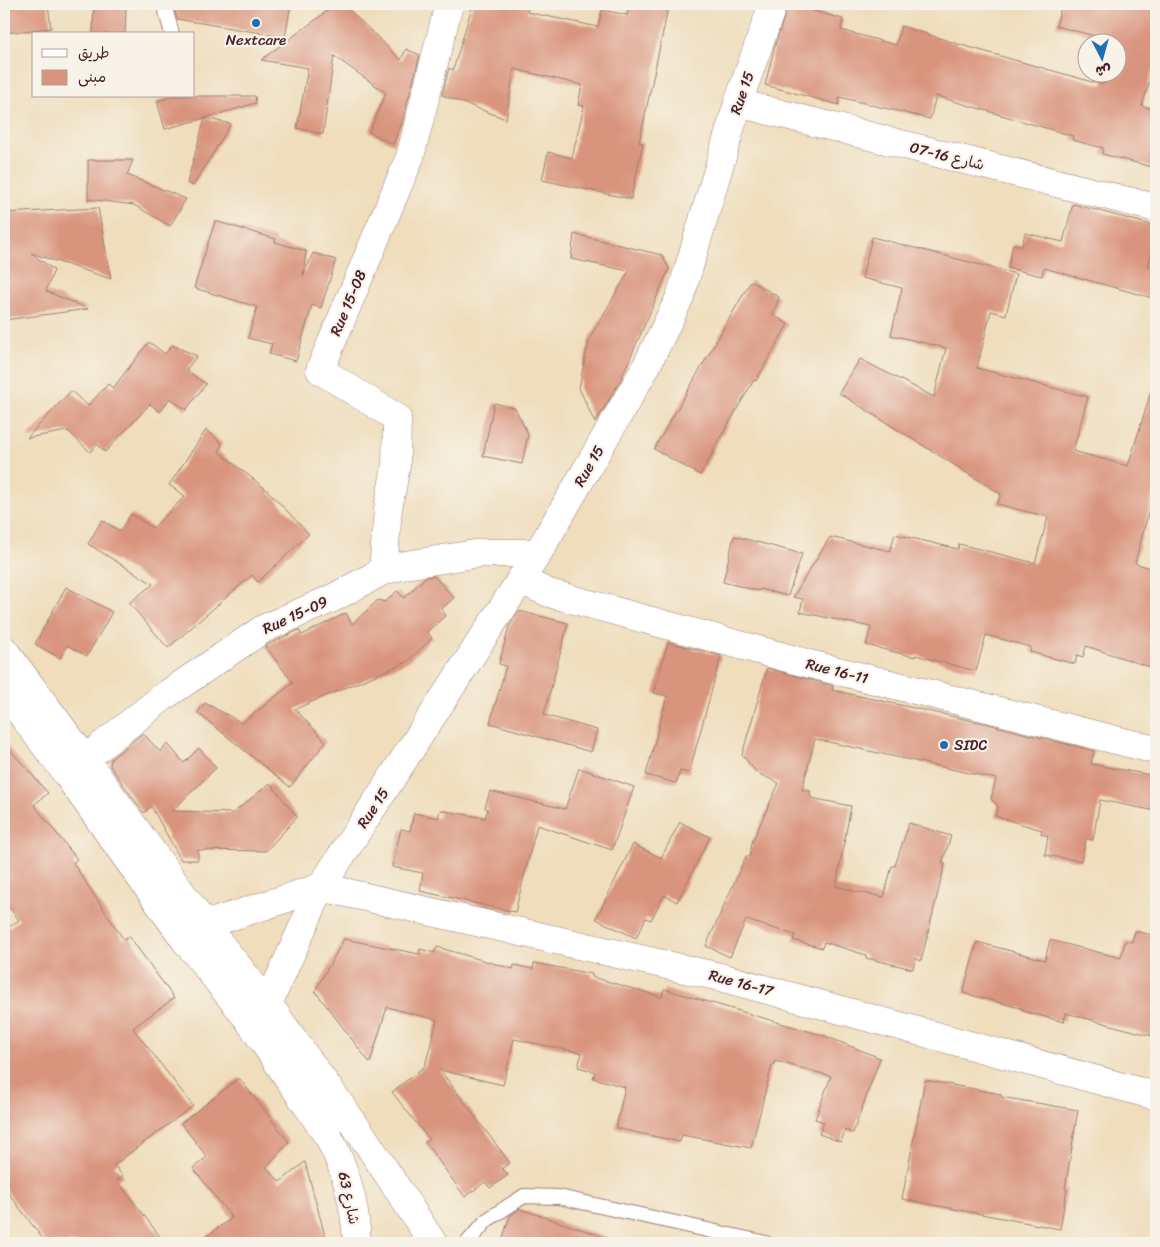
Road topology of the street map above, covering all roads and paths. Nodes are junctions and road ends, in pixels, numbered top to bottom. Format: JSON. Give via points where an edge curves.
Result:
{"nodes":[{"id":1,"x":164,"y":4,"type":"edge"},
{"id":2,"x":450,"y":4,"type":"edge"},
{"id":3,"x":773,"y":4,"type":"edge"},
{"id":4,"x":171,"y":32,"type":"edge"},
{"id":5,"x":738,"y":103,"type":"junction"},
{"id":6,"x":1156,"y":208,"type":"edge"},
{"id":7,"x":538,"y":553,"type":"junction"},
{"id":8,"x":383,"y":571,"type":"junction"},
{"id":9,"x":520,"y":580,"type":"junction"},
{"id":10,"x":4,"y":650,"type":"edge"},
{"id":11,"x":4,"y":692,"type":"edge"},
{"id":12,"x":1156,"y":750,"type":"edge"},
{"id":13,"x":85,"y":759,"type":"junction"},
{"id":14,"x":321,"y":887,"type":"junction"},
{"id":15,"x":205,"y":925,"type":"junction"},
{"id":16,"x":268,"y":1004,"type":"junction"},
{"id":17,"x":1156,"y":1096,"type":"edge"},
{"id":18,"x":357,"y":1243,"type":"edge"},
{"id":19,"x":433,"y":1243,"type":"edge"},
{"id":20,"x":467,"y":1243,"type":"edge"},
{"id":21,"x":766,"y":1243,"type":"edge"}],
"edges":[{"from":1,"to":4,"type":"lane"},
{"from":2,"to":8,"type":"street","name":"Rue 15-08","via":[[410,157],[320,370],[396,418],[396,466],[388,509]]},
{"from":3,"to":5,"type":"street","name":"Rue 15"},
{"from":5,"to":6,"type":"street","name":"شارع 16-07"},
{"from":5,"to":7,"type":"street","name":"Rue 15","via":[[680,297],[645,369]]},
{"from":7,"to":8,"type":"street","name":"Rue 15-09","via":[[481,554]]},
{"from":7,"to":9,"type":"street","name":"Rue 15"},
{"from":8,"to":13,"type":"street","name":"Rue 15-09","via":[[333,598],[263,628],[162,697]]},
{"from":9,"to":12,"type":"street","name":"Rue 16-11","via":[[549,593],[797,660]]},
{"from":9,"to":14,"type":"street","name":"Rue 15"},
{"from":10,"to":13,"type":"street"},
{"from":11,"to":18,"type":"street","name":"شارع 63","via":[[185,940],[248,1019],[328,1136],[349,1184]]},
{"from":13,"to":15,"type":"street"},
{"from":14,"to":15,"type":"street"},
{"from":14,"to":16,"type":"street","name":"Rue 15"},
{"from":14,"to":17,"type":"street","name":"Rue 16-17","via":[[720,977]]},
{"from":15,"to":16,"type":"street"},
{"from":16,"to":19,"type":"street","via":[[362,1135]]},
{"from":20,"to":21,"type":"lane","via":[[487,1220],[524,1196],[559,1197]]}]}
